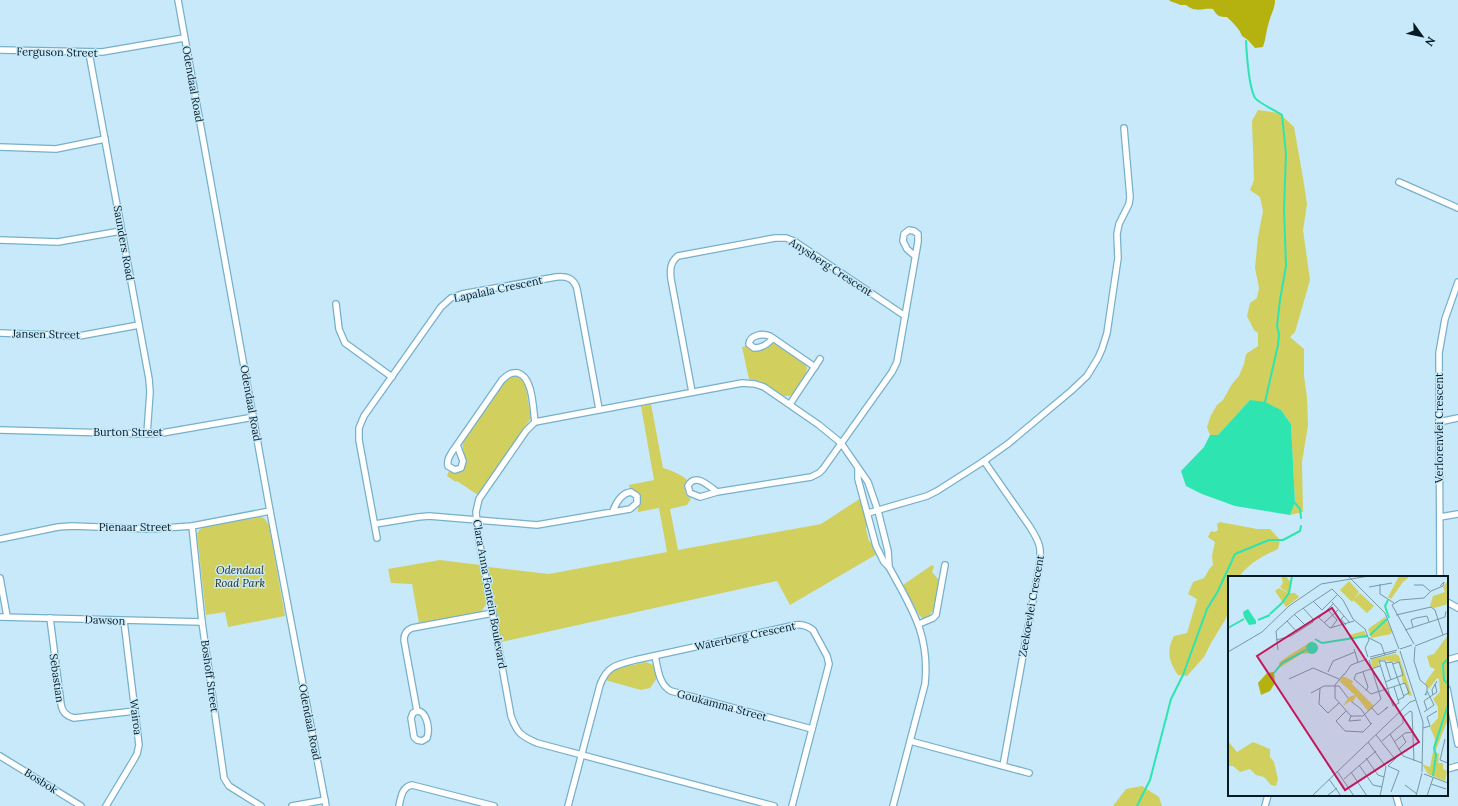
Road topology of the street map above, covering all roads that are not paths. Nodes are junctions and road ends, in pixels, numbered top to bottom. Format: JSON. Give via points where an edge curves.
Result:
{"nodes":[{"id":1,"x":178,"y":0,"type":"edge"},
{"id":2,"x":184,"y":38,"type":"junction"},
{"id":3,"x":0,"y":50,"type":"edge"},
{"id":4,"x":89,"y":53,"type":"junction"},
{"id":5,"x":1124,"y":128,"type":"dead end"},
{"id":6,"x":105,"y":139,"type":"junction"},
{"id":7,"x":0,"y":147,"type":"edge"},
{"id":8,"x":1399,"y":182,"type":"dead end"},
{"id":9,"x":1458,"y":208,"type":"edge"},
{"id":10,"x":122,"y":231,"type":"junction"},
{"id":11,"x":0,"y":240,"type":"edge"},
{"id":12,"x":915,"y":256,"type":"dead end"},
{"id":13,"x":1458,"y":282,"type":"edge"},
{"id":14,"x":336,"y":304,"type":"dead end"},
{"id":15,"x":905,"y":316,"type":"junction"},
{"id":16,"x":139,"y":325,"type":"junction"},
{"id":17,"x":0,"y":333,"type":"edge"},
{"id":18,"x":773,"y":338,"type":"dead end"},
{"id":19,"x":820,"y":359,"type":"dead end"},
{"id":20,"x":815,"y":367,"type":"junction"},
{"id":21,"x":392,"y":377,"type":"junction"},
{"id":22,"x":692,"y":392,"type":"junction"},
{"id":23,"x":790,"y":404,"type":"junction"},
{"id":24,"x":599,"y":409,"type":"junction"},
{"id":25,"x":254,"y":417,"type":"junction"},
{"id":26,"x":1458,"y":418,"type":"edge"},
{"id":27,"x":535,"y":422,"type":"junction"},
{"id":28,"x":1439,"y":422,"type":"junction"},
{"id":29,"x":0,"y":430,"type":"edge"},
{"id":30,"x":147,"y":434,"type":"junction"},
{"id":31,"x":841,"y":443,"type":"junction"},
{"id":32,"x":457,"y":445,"type":"dead end"},
{"id":33,"x":984,"y":461,"type":"junction"},
{"id":34,"x":858,"y":469,"type":"junction"},
{"id":35,"x":717,"y":492,"type":"junction"},
{"id":36,"x":270,"y":511,"type":"junction"},
{"id":37,"x":878,"y":511,"type":"junction"},
{"id":38,"x":612,"y":512,"type":"junction"},
{"id":39,"x":868,"y":514,"type":"junction"},
{"id":40,"x":1458,"y":514,"type":"edge"},
{"id":41,"x":1440,"y":517,"type":"junction"},
{"id":42,"x":476,"y":520,"type":"junction"},
{"id":43,"x":375,"y":524,"type":"junction"},
{"id":44,"x":192,"y":526,"type":"junction"},
{"id":45,"x":377,"y":538,"type":"dead end"},
{"id":46,"x":0,"y":539,"type":"edge"},
{"id":47,"x":945,"y":565,"type":"dead end"},
{"id":48,"x":889,"y":567,"type":"junction"},
{"id":49,"x":1440,"y":576,"type":"edge"},
{"id":50,"x":0,"y":578,"type":"edge"},
{"id":51,"x":1448,"y":603,"type":"edge"},
{"id":52,"x":1458,"y":608,"type":"edge"},
{"id":53,"x":493,"y":613,"type":"junction"},
{"id":54,"x":7,"y":616,"type":"junction"},
{"id":55,"x":0,"y":617,"type":"edge"},
{"id":56,"x":50,"y":618,"type":"junction"},
{"id":57,"x":124,"y":621,"type":"junction"},
{"id":58,"x":202,"y":622,"type":"junction"},
{"id":59,"x":919,"y":624,"type":"junction"},
{"id":60,"x":655,"y":656,"type":"junction"},
{"id":61,"x":1458,"y":658,"type":"edge"},
{"id":62,"x":1448,"y":660,"type":"edge"},
{"id":63,"x":1448,"y":694,"type":"edge"},
{"id":64,"x":135,"y":711,"type":"junction"},
{"id":65,"x":417,"y":711,"type":"junction"},
{"id":66,"x":812,"y":729,"type":"junction"},
{"id":67,"x":910,"y":742,"type":"junction"},
{"id":68,"x":1458,"y":744,"type":"edge"},
{"id":69,"x":581,"y":755,"type":"junction"},
{"id":70,"x":0,"y":756,"type":"edge"},
{"id":71,"x":1003,"y":766,"type":"junction"},
{"id":72,"x":1458,"y":766,"type":"edge"},
{"id":73,"x":1448,"y":769,"type":"edge"},
{"id":74,"x":1029,"y":773,"type":"dead end"},
{"id":75,"x":1268,"y":796,"type":"edge"},
{"id":76,"x":1396,"y":796,"type":"edge"},
{"id":77,"x":325,"y":803,"type":"edge"},
{"id":78,"x":81,"y":806,"type":"edge"},
{"id":79,"x":106,"y":806,"type":"edge"},
{"id":80,"x":261,"y":806,"type":"edge"},
{"id":81,"x":292,"y":806,"type":"edge"},
{"id":82,"x":399,"y":806,"type":"edge"},
{"id":83,"x":494,"y":806,"type":"edge"},
{"id":84,"x":568,"y":806,"type":"edge"},
{"id":85,"x":774,"y":806,"type":"edge"},
{"id":86,"x":792,"y":806,"type":"edge"},
{"id":87,"x":893,"y":806,"type":"edge"},
{"id":88,"x":1265,"y":806,"type":"edge"},
{"id":89,"x":1399,"y":806,"type":"edge"}],
"edges":[{"from":1,"to":2,"type":"street","name":"Odendaal Road"},
{"from":2,"to":4,"type":"street","name":"Ferguson Street"},
{"from":2,"to":25,"type":"street","name":"Odendaal Road"},
{"from":3,"to":4,"type":"street","name":"Ferguson Street"},
{"from":4,"to":6,"type":"street","name":"Saunders Road"},
{"from":5,"to":33,"type":"street","via":[[1130,197],[1117,234],[1118,258],[1107,333],[1102,349],[1093,367],[1071,391]]},
{"from":6,"to":7,"type":"street","via":[[56,149]]},
{"from":6,"to":10,"type":"street","name":"Saunders Road"},
{"from":8,"to":9,"type":"street"},
{"from":10,"to":11,"type":"street","via":[[58,242]]},
{"from":10,"to":16,"type":"street","name":"Saunders Road"},
{"from":12,"to":15,"type":"street"},
{"from":13,"to":28,"type":"street","name":"Verlorenvlei Crescent","via":[[1445,318],[1439,353]]},
{"from":14,"to":21,"type":"street","via":[[339,329],[345,343]]},
{"from":15,"to":22,"type":"street","name":"Anysberg Crescent","via":[[786,238],[678,256],[671,265],[671,279]]},
{"from":15,"to":31,"type":"street","via":[[895,366]]},
{"from":16,"to":17,"type":"street","name":"Jansen Street","via":[[79,336]]},
{"from":16,"to":30,"type":"street","name":"Saunders Road","via":[[150,392]]},
{"from":18,"to":20,"type":"street"},
{"from":19,"to":20,"type":"street"},
{"from":20,"to":23,"type":"street"},
{"from":21,"to":24,"type":"street","name":"Lapalala Crescent","via":[[441,307],[451,298],[565,277],[574,281],[577,289]]},
{"from":21,"to":43,"type":"street","name":"Lapalala Crescent","via":[[364,416],[359,432]]},
{"from":22,"to":23,"type":"street","via":[[750,383],[764,387]]},
{"from":22,"to":24,"type":"street"},
{"from":23,"to":31,"type":"street"},
{"from":24,"to":27,"type":"street"},
{"from":25,"to":30,"type":"street","name":"Burton Street"},
{"from":25,"to":36,"type":"street","name":"Odendaal Road"},
{"from":26,"to":28,"type":"street"},
{"from":27,"to":32,"type":"street","via":[[527,379],[518,373],[509,374],[502,380]]},
{"from":27,"to":42,"type":"street","name":"Clara Anna Fontein Boulevard","via":[[482,494],[476,508]]},
{"from":28,"to":41,"type":"street","name":"Verlorenvlei Crescent"},
{"from":29,"to":30,"type":"street","name":"Burton Street"},
{"from":31,"to":34,"type":"street"},
{"from":31,"to":35,"type":"street","via":[[819,473]]},
{"from":33,"to":37,"type":"street","via":[[927,496]]},
{"from":33,"to":71,"type":"street","name":"Zeekoevlei Crescent","via":[[1037,538],[1041,549]]},
{"from":34,"to":37,"type":"street","via":[[868,482]]},
{"from":34,"to":39,"type":"street"},
{"from":35,"to":35,"type":"street","via":[[697,480],[688,486],[690,493],[697,497]]},
{"from":36,"to":44,"type":"street","name":"Pienaar Street"},
{"from":36,"to":77,"type":"street","name":"Odendaal Road"},
{"from":37,"to":39,"type":"street"},
{"from":37,"to":48,"type":"street","via":[[890,560]]},
{"from":38,"to":38,"type":"street","via":[[625,494],[631,492],[637,496],[637,503],[633,508]]},
{"from":38,"to":42,"type":"street","via":[[529,526]]},
{"from":39,"to":48,"type":"street","via":[[876,546]]},
{"from":40,"to":41,"type":"street"},
{"from":41,"to":49,"type":"street","name":"Verlorenvlei Crescent"},
{"from":42,"to":43,"type":"street","via":[[441,516]]},
{"from":42,"to":53,"type":"street","name":"Clara Anna Fontein Boulevard"},
{"from":43,"to":45,"type":"street","name":"Lapalala Crescent"},
{"from":44,"to":46,"type":"street","name":"Pienaar Street","via":[[150,529],[72,526]]},
{"from":44,"to":58,"type":"street","name":"Boshoff Street"},
{"from":47,"to":59,"type":"street","via":[[936,615]]},
{"from":48,"to":59,"type":"street"},
{"from":50,"to":54,"type":"street"},
{"from":51,"to":52,"type":"street"},
{"from":53,"to":65,"type":"street","via":[[412,628],[408,631],[404,640]]},
{"from":53,"to":69,"type":"street","name":"Clara Anna Fontein Boulevard","via":[[511,716],[519,733],[538,743]]},
{"from":54,"to":55,"type":"street","name":"Dawson"},
{"from":54,"to":56,"type":"street","name":"Dawson"},
{"from":56,"to":57,"type":"street","name":"Dawson"},
{"from":56,"to":64,"type":"street","name":"Sebastian","via":[[60,704],[63,711],[74,718]]},
{"from":57,"to":58,"type":"street","name":"Dawson"},
{"from":57,"to":64,"type":"street","name":"Wairoa"},
{"from":58,"to":80,"type":"street","name":"Boshoff Street","via":[[224,778],[229,786]]},
{"from":59,"to":67,"type":"street","via":[[925,652],[925,684]]},
{"from":60,"to":66,"type":"street","name":"Goukamma Street","via":[[662,683],[671,691]]},
{"from":60,"to":66,"type":"street","name":"Waterberg Crescent","via":[[791,626],[802,624],[809,627],[817,636],[829,664]]},
{"from":60,"to":69,"type":"street","name":"Waterberg Crescent","via":[[619,664],[605,674]]},
{"from":61,"to":62,"type":"street"},
{"from":63,"to":68,"type":"street"},
{"from":64,"to":79,"type":"street","name":"Wairoa","via":[[139,741],[137,754]]},
{"from":65,"to":65,"type":"street","via":[[425,715],[429,734],[422,741],[414,737],[411,718]]},
{"from":66,"to":86,"type":"street","name":"Waterberg Crescent"},
{"from":67,"to":71,"type":"street"},
{"from":67,"to":87,"type":"street"},
{"from":69,"to":84,"type":"street","name":"Waterberg Crescent"},
{"from":69,"to":85,"type":"street","name":"Clara Anna Fontein Boulevard"},
{"from":70,"to":78,"type":"street","name":"Bosbok"},
{"from":71,"to":74,"type":"street"},
{"from":72,"to":73,"type":"street"},
{"from":75,"to":88,"type":"street"},
{"from":76,"to":89,"type":"street"},
{"from":77,"to":81,"type":"street"},
{"from":82,"to":83,"type":"street","via":[[403,791],[412,785]]}]}
